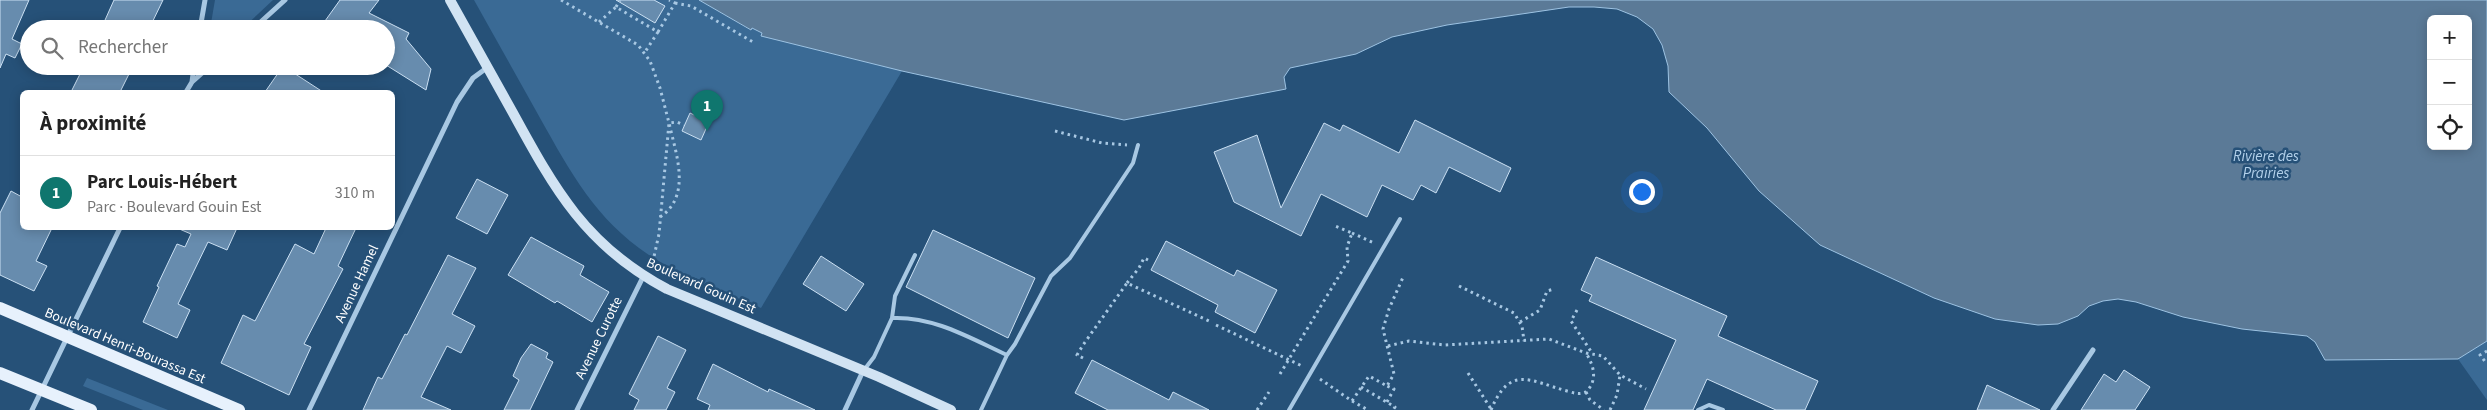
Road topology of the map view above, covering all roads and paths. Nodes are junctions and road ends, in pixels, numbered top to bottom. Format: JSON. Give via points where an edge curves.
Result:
{"nodes":[{"id":1,"x":206,"y":0,"type":"edge"},
{"id":2,"x":285,"y":0,"type":"edge"},
{"id":3,"x":450,"y":0,"type":"edge"},
{"id":4,"x":561,"y":0,"type":"edge"},
{"id":5,"x":620,"y":0,"type":"edge"},
{"id":6,"x":669,"y":0,"type":"edge"},
{"id":7,"x":674,"y":3,"type":"junction"},
{"id":8,"x":616,"y":7,"type":"junction"},
{"id":9,"x":202,"y":20,"type":"edge"},
{"id":10,"x":263,"y":20,"type":"edge"},
{"id":11,"x":599,"y":22,"type":"junction"},
{"id":12,"x":658,"y":32,"type":"junction"},
{"id":13,"x":753,"y":42,"type":"dead end"},
{"id":14,"x":645,"y":52,"type":"junction"},
{"id":15,"x":488,"y":68,"type":"junction"},
{"id":16,"x":193,"y":75,"type":"edge"},
{"id":17,"x":200,"y":75,"type":"edge"},
{"id":18,"x":192,"y":82,"type":"junction"},
{"id":19,"x":187,"y":90,"type":"edge"},
{"id":20,"x":669,"y":124,"type":"junction"},
{"id":21,"x":684,"y":125,"type":"dead end"},
{"id":22,"x":1054,"y":131,"type":"dead end"},
{"id":23,"x":1138,"y":145,"type":"joint"},
{"id":24,"x":659,"y":218,"type":"junction"},
{"id":25,"x":1400,"y":219,"type":"dead end"},
{"id":26,"x":1335,"y":226,"type":"dead end"},
{"id":27,"x":119,"y":230,"type":"edge"},
{"id":28,"x":1352,"y":233,"type":"junction"},
{"id":29,"x":1384,"y":248,"type":"junction"},
{"id":30,"x":915,"y":255,"type":"dead end"},
{"id":31,"x":1148,"y":260,"type":"dead end"},
{"id":32,"x":653,"y":261,"type":"dead end"},
{"id":33,"x":1404,"y":275,"type":"dead end"},
{"id":34,"x":643,"y":277,"type":"junction"},
{"id":35,"x":1127,"y":283,"type":"junction"},
{"id":36,"x":1459,"y":286,"type":"dead end"},
{"id":37,"x":1554,"y":288,"type":"dead end"},
{"id":38,"x":0,"y":308,"type":"edge"},
{"id":39,"x":1577,"y":310,"type":"dead end"},
{"id":40,"x":892,"y":318,"type":"junction"},
{"id":41,"x":1209,"y":321,"type":"dead end"},
{"id":42,"x":1520,"y":322,"type":"junction"},
{"id":43,"x":1216,"y":325,"type":"dead end"},
{"id":44,"x":66,"y":338,"type":"junction"},
{"id":45,"x":1524,"y":341,"type":"junction"},
{"id":46,"x":1388,"y":346,"type":"junction"},
{"id":47,"x":2093,"y":350,"type":"dead end"},
{"id":48,"x":2487,"y":351,"type":"edge"},
{"id":49,"x":1592,"y":353,"type":"junction"},
{"id":50,"x":1586,"y":354,"type":"junction"},
{"id":51,"x":1006,"y":355,"type":"junction"},
{"id":52,"x":1083,"y":358,"type":"dead end"},
{"id":53,"x":1289,"y":358,"type":"junction"},
{"id":54,"x":2487,"y":364,"type":"edge"},
{"id":55,"x":1302,"y":367,"type":"dead end"},
{"id":56,"x":864,"y":370,"type":"junction"},
{"id":57,"x":0,"y":373,"type":"edge"},
{"id":58,"x":1468,"y":373,"type":"dead end"},
{"id":59,"x":1280,"y":374,"type":"dead end"},
{"id":60,"x":1620,"y":375,"type":"junction"},
{"id":61,"x":1319,"y":378,"type":"dead end"},
{"id":62,"x":1387,"y":386,"type":"junction"},
{"id":63,"x":1361,"y":388,"type":"junction"},
{"id":64,"x":1646,"y":389,"type":"dead end"},
{"id":65,"x":41,"y":390,"type":"junction"},
{"id":66,"x":1269,"y":392,"type":"dead end"},
{"id":67,"x":1586,"y":392,"type":"junction"},
{"id":68,"x":1352,"y":401,"type":"junction"},
{"id":69,"x":1387,"y":402,"type":"junction"},
{"id":70,"x":32,"y":410,"type":"edge"},
{"id":71,"x":91,"y":410,"type":"edge"},
{"id":72,"x":238,"y":410,"type":"edge"},
{"id":73,"x":309,"y":410,"type":"edge"},
{"id":74,"x":577,"y":410,"type":"edge"},
{"id":75,"x":845,"y":410,"type":"edge"},
{"id":76,"x":951,"y":410,"type":"edge"},
{"id":77,"x":981,"y":410,"type":"edge"},
{"id":78,"x":1257,"y":410,"type":"edge"},
{"id":79,"x":1289,"y":410,"type":"edge"},
{"id":80,"x":1368,"y":410,"type":"edge"},
{"id":81,"x":1393,"y":410,"type":"edge"},
{"id":82,"x":1604,"y":410,"type":"edge"},
{"id":83,"x":1610,"y":410,"type":"edge"},
{"id":84,"x":1698,"y":410,"type":"edge"},
{"id":85,"x":1723,"y":410,"type":"edge"},
{"id":86,"x":2053,"y":410,"type":"edge"}],
"edges":[{"from":1,"to":9,"type":"street"},
{"from":2,"to":10,"type":"street"},
{"from":3,"to":15,"type":"street","name":"Boulevard Gouin Est"},
{"from":4,"to":11,"type":"path"},
{"from":5,"to":8,"type":"path"},
{"from":6,"to":7,"type":"path"},
{"from":7,"to":12,"type":"path"},
{"from":7,"to":13,"type":"path","via":[[690,6]]},
{"from":8,"to":11,"type":"path"},
{"from":8,"to":12,"type":"path"},
{"from":11,"to":14,"type":"path"},
{"from":12,"to":14,"type":"path"},
{"from":14,"to":20,"type":"path","via":[[660,88]]},
{"from":15,"to":34,"type":"street","name":"Boulevard Gouin Est","via":[[564,202],[599,241]]},
{"from":15,"to":73,"type":"street","name":"Avenue Hamel","via":[[474,78],[457,102]]},
{"from":16,"to":18,"type":"street"},
{"from":17,"to":18,"type":"street"},
{"from":18,"to":19,"type":"street"},
{"from":20,"to":21,"type":"path","via":[[677,122]]},
{"from":20,"to":24,"type":"path"},
{"from":20,"to":24,"type":"path","via":[[679,167],[679,182],[674,205]]},
{"from":22,"to":23,"type":"path","via":[[1102,143]]},
{"from":23,"to":51,"type":"lane","via":[[1133,163],[1070,258],[1051,276],[1016,344]]},
{"from":24,"to":32,"type":"path"},
{"from":25,"to":29,"type":"lane"},
{"from":26,"to":28,"type":"path"},
{"from":27,"to":44,"type":"street"},
{"from":28,"to":29,"type":"path"},
{"from":28,"to":53,"type":"path","via":[[1348,260]]},
{"from":29,"to":79,"type":"lane"},
{"from":30,"to":40,"type":"lane","via":[[895,296]]},
{"from":31,"to":35,"type":"path","via":[[1144,258]]},
{"from":33,"to":46,"type":"path","via":[[1383,329]]},
{"from":34,"to":56,"type":"street","name":"Boulevard Gouin Est"},
{"from":34,"to":74,"type":"street","name":"Avenue Curotte"},
{"from":35,"to":41,"type":"path"},
{"from":35,"to":52,"type":"path","via":[[1077,355]]},
{"from":36,"to":42,"type":"path","via":[[1514,313]]},
{"from":37,"to":42,"type":"path","via":[[1547,291],[1540,310]]},
{"from":38,"to":44,"type":"main road","name":"Boulevard Henri-Bourassa Est"},
{"from":39,"to":49,"type":"path","via":[[1571,321]]},
{"from":40,"to":51,"type":"lane","via":[[919,319],[937,324]]},
{"from":40,"to":56,"type":"lane","via":[[874,357]]},
{"from":42,"to":45,"type":"path"},
{"from":43,"to":53,"type":"path"},
{"from":44,"to":65,"type":"street"},
{"from":44,"to":72,"type":"main road","name":"Boulevard Henri-Bourassa Est"},
{"from":45,"to":46,"type":"path","via":[[1446,345],[1409,341]]},
{"from":45,"to":50,"type":"path","via":[[1549,339]]},
{"from":46,"to":62,"type":"path","via":[[1394,374]]},
{"from":47,"to":86,"type":"street"},
{"from":48,"to":54,"type":"path","via":[[2480,355]]},
{"from":49,"to":50,"type":"path"},
{"from":49,"to":60,"type":"path","via":[[1604,356]]},
{"from":50,"to":67,"type":"path","via":[[1594,371],[1591,386]]},
{"from":51,"to":77,"type":"lane"},
{"from":53,"to":55,"type":"path"},
{"from":53,"to":59,"type":"path"},
{"from":56,"to":75,"type":"street"},
{"from":56,"to":76,"type":"street","name":"Boulevard Gouin Est"},
{"from":57,"to":65,"type":"main road"},
{"from":58,"to":67,"type":"path","via":[[1491,410],[1500,391],[1517,379],[1576,393]]},
{"from":60,"to":64,"type":"path"},
{"from":60,"to":83,"type":"path","via":[[1617,395]]},
{"from":61,"to":68,"type":"path"},
{"from":62,"to":63,"type":"path","via":[[1369,376]]},
{"from":62,"to":69,"type":"path","via":[[1394,389]]},
{"from":63,"to":68,"type":"path"},
{"from":63,"to":69,"type":"path"},
{"from":65,"to":70,"type":"street"},
{"from":65,"to":71,"type":"main road"},
{"from":66,"to":78,"type":"path"},
{"from":67,"to":82,"type":"path","via":[[1590,400]]},
{"from":68,"to":80,"type":"path"},
{"from":69,"to":81,"type":"path","via":[[1395,407]]},
{"from":84,"to":85,"type":"lane","via":[[1709,405]]}]}
